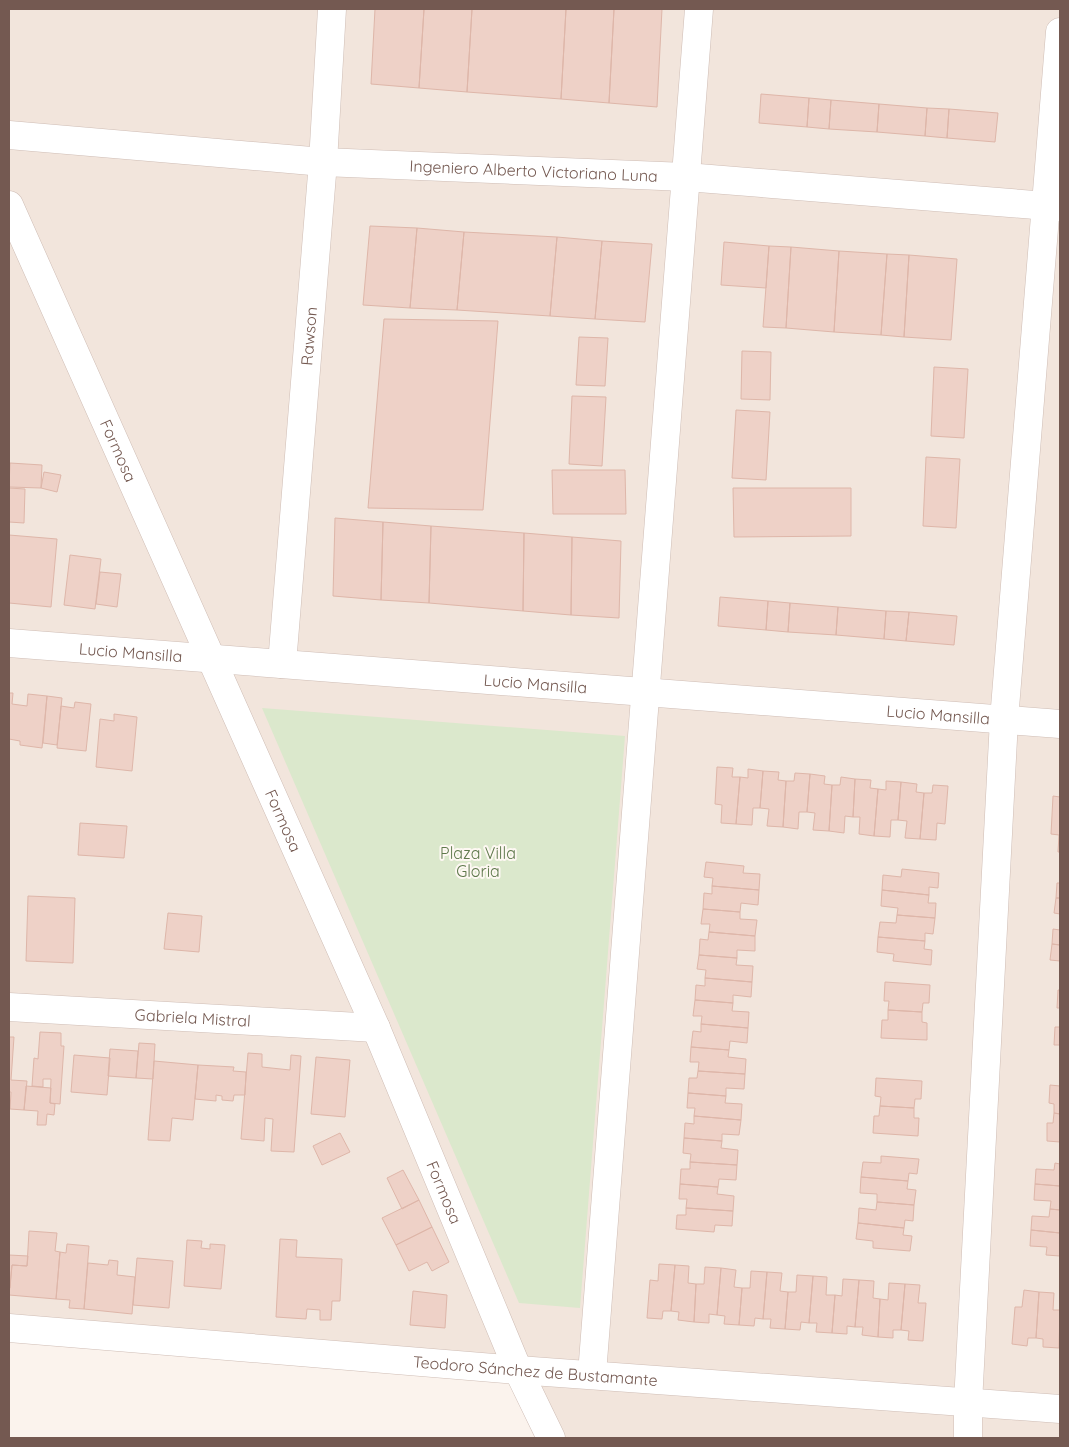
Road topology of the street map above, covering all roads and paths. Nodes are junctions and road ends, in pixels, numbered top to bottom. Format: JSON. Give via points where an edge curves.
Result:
{"nodes":[{"id":1,"x":332,"y":9,"type":"edge"},
{"id":2,"x":699,"y":9,"type":"edge"},
{"id":3,"x":1060,"y":32,"type":"edge"},
{"id":4,"x":9,"y":135,"type":"edge"},
{"id":5,"x":322,"y":162,"type":"junction"},
{"id":6,"x":686,"y":177,"type":"junction"},
{"id":7,"x":9,"y":205,"type":"edge"},
{"id":8,"x":1053,"y":206,"type":"edge"},
{"id":9,"x":9,"y":643,"type":"edge"},
{"id":10,"x":211,"y":659,"type":"junction"},
{"id":11,"x":282,"y":664,"type":"junction"},
{"id":12,"x":645,"y":692,"type":"junction"},
{"id":13,"x":1004,"y":720,"type":"junction"},
{"id":14,"x":1060,"y":724,"type":"edge"},
{"id":15,"x":9,"y":1007,"type":"edge"},
{"id":16,"x":376,"y":1028,"type":"junction"},
{"id":17,"x":9,"y":1328,"type":"edge"},
{"id":18,"x":518,"y":1370,"type":"junction"},
{"id":19,"x":592,"y":1374,"type":"junction"},
{"id":20,"x":968,"y":1403,"type":"junction"},
{"id":21,"x":1060,"y":1409,"type":"edge"},
{"id":22,"x":551,"y":1438,"type":"edge"},
{"id":23,"x":968,"y":1438,"type":"edge"}],
"edges":[{"from":1,"to":5,"type":"street","name":"Rawson"},
{"from":2,"to":6,"type":"street"},
{"from":3,"to":8,"type":"street"},
{"from":4,"to":5,"type":"street","name":"Ingeniero Alberto Victoriano Luna"},
{"from":5,"to":6,"type":"street","name":"Ingeniero Alberto Victoriano Luna"},
{"from":5,"to":11,"type":"street","name":"Rawson"},
{"from":6,"to":8,"type":"street","name":"Ingeniero Alberto Victoriano Luna"},
{"from":6,"to":12,"type":"street"},
{"from":7,"to":10,"type":"street","name":"Formosa"},
{"from":8,"to":13,"type":"street"},
{"from":9,"to":10,"type":"street","name":"Lucio Mansilla"},
{"from":10,"to":11,"type":"street","name":"Lucio Mansilla"},
{"from":10,"to":16,"type":"street","name":"Formosa"},
{"from":11,"to":12,"type":"street","name":"Lucio Mansilla"},
{"from":12,"to":13,"type":"street","name":"Lucio Mansilla"},
{"from":12,"to":19,"type":"street"},
{"from":13,"to":14,"type":"street","name":"Lucio Mansilla"},
{"from":13,"to":20,"type":"street"},
{"from":15,"to":16,"type":"street","name":"Gabriela Mistral"},
{"from":16,"to":18,"type":"street","name":"Formosa"},
{"from":17,"to":18,"type":"street","name":"Teodoro Sánchez de Bustamante"},
{"from":18,"to":19,"type":"street","name":"Teodoro Sánchez de Bustamante"},
{"from":18,"to":22,"type":"street","name":"Formosa"},
{"from":19,"to":20,"type":"street","name":"Teodoro Sánchez de Bustamante"},
{"from":20,"to":21,"type":"street","name":"Teodoro Sánchez de Bustamante"},
{"from":20,"to":23,"type":"street"}]}
